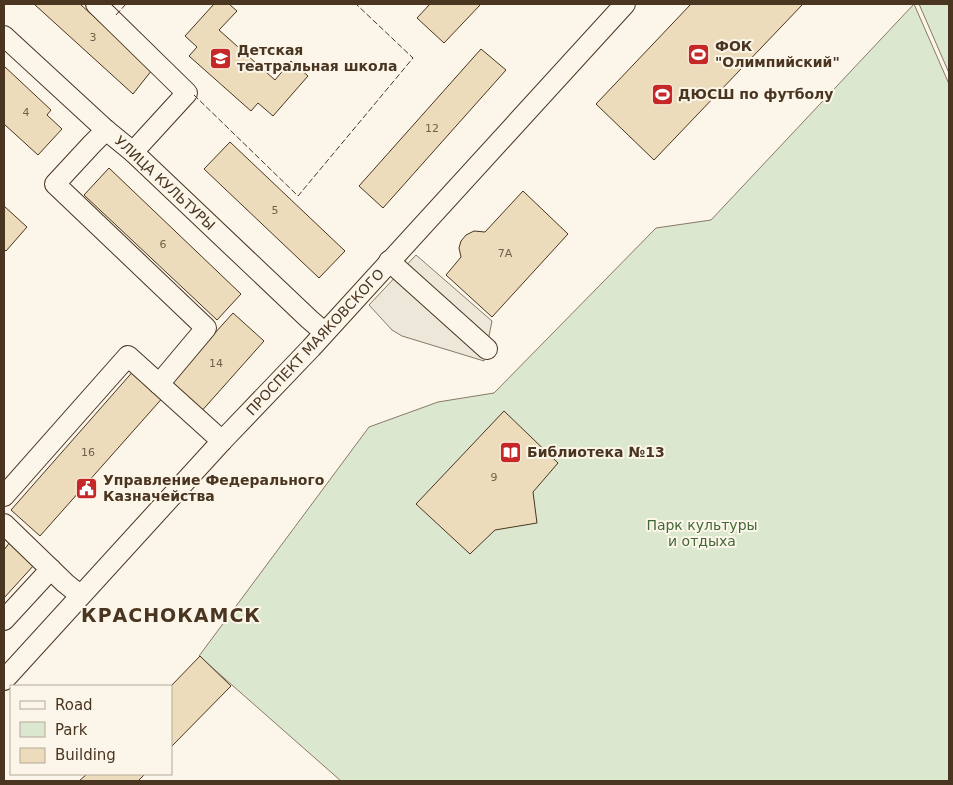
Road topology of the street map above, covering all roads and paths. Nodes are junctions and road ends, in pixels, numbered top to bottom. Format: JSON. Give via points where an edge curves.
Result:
{"nodes":[{"id":1,"x":96,"y":4,"type":"edge"},
{"id":2,"x":626,"y":4,"type":"edge"},
{"id":3,"x":4,"y":36,"type":"edge"},
{"id":4,"x":106,"y":130,"type":"junction"},
{"id":5,"x":133,"y":152,"type":"junction"},
{"id":6,"x":389,"y":261,"type":"junction"},
{"id":7,"x":324,"y":332,"type":"junction"},
{"id":8,"x":487,"y":349,"type":"dead end"},
{"id":9,"x":159,"y":384,"type":"junction"},
{"id":10,"x":222,"y":441,"type":"junction"},
{"id":11,"x":4,"y":496,"type":"edge"},
{"id":12,"x":4,"y":524,"type":"edge"},
{"id":13,"x":52,"y":569,"type":"junction"},
{"id":14,"x":80,"y":595,"type":"junction"},
{"id":15,"x":4,"y":620,"type":"edge"},
{"id":16,"x":4,"y":680,"type":"edge"}],
"edges":[{"from":1,"to":5,"type":"street","via":[[187,93]]},
{"from":2,"to":6,"type":"street","name":"ПРОСПЕКТ МАЯКОВСКОГО"},
{"from":3,"to":4,"type":"street","name":"УЛИЦА КУЛЬТУРЫ"},
{"from":4,"to":5,"type":"street","name":"УЛИЦА КУЛЬТУРЫ"},
{"from":4,"to":9,"type":"street","via":[[54,184],[206,328]]},
{"from":5,"to":7,"type":"street","name":"УЛИЦА КУЛЬТУРЫ"},
{"from":6,"to":7,"type":"street","name":"ПРОСПЕКТ МАЯКОВСКОГО"},
{"from":6,"to":8,"type":"street"},
{"from":7,"to":10,"type":"street","name":"ПРОСПЕКТ МАЯКОВСКОГО"},
{"from":9,"to":10,"type":"street"},
{"from":9,"to":11,"type":"street","via":[[128,356]]},
{"from":10,"to":14,"type":"street","name":"ПРОСПЕКТ МАЯКОВСКОГО"},
{"from":12,"to":13,"type":"street"},
{"from":13,"to":14,"type":"street"},
{"from":13,"to":15,"type":"street"},
{"from":14,"to":16,"type":"street","name":"ПРОСПЕКТ МАЯКОВСКОГО"}]}
